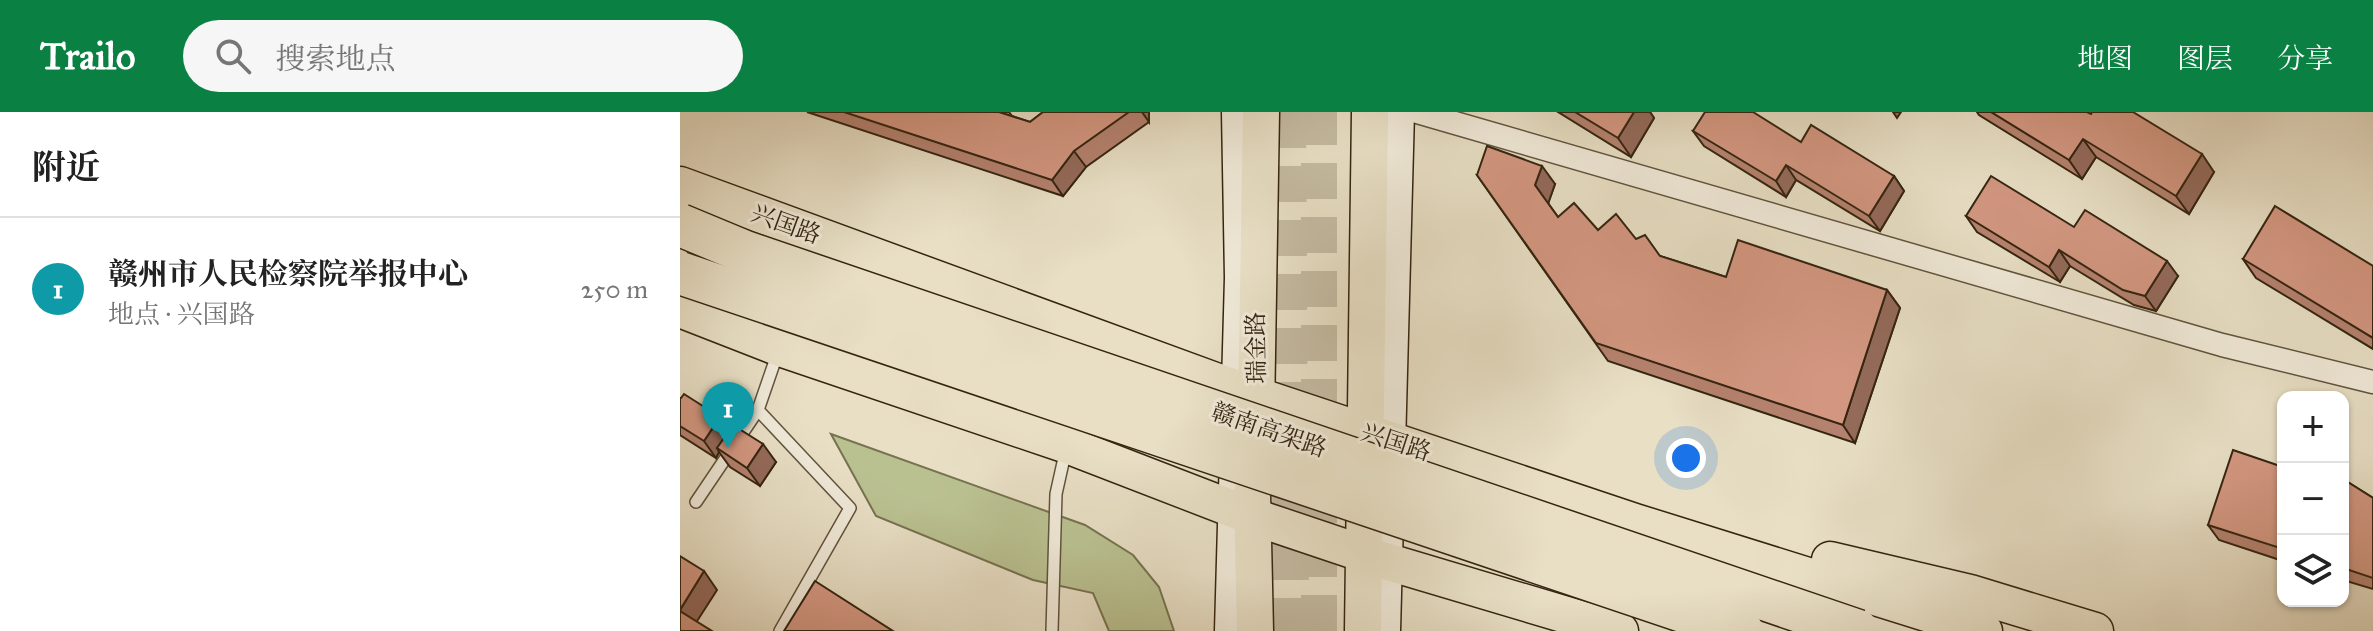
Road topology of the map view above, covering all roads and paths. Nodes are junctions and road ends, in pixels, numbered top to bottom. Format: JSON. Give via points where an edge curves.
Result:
{"nodes":[{"id":1,"x":1238,"y":112,"type":"edge"},
{"id":2,"x":1261,"y":112,"type":"edge"},
{"id":3,"x":1370,"y":112,"type":"edge"},
{"id":4,"x":1398,"y":112,"type":"edge"},
{"id":5,"x":1417,"y":112,"type":"edge"},
{"id":6,"x":680,"y":185,"type":"edge"},
{"id":7,"x":680,"y":225,"type":"edge"},
{"id":8,"x":680,"y":273,"type":"edge"},
{"id":9,"x":680,"y":309,"type":"edge"},
{"id":10,"x":780,"y":348,"type":"junction"},
{"id":11,"x":2373,"y":382,"type":"edge"},
{"id":12,"x":1247,"y":391,"type":"junction"},
{"id":13,"x":758,"y":410,"type":"junction"},
{"id":14,"x":1379,"y":436,"type":"junction"},
{"id":15,"x":1067,"y":445,"type":"junction"},
{"id":16,"x":1551,"y":494,"type":"junction"},
{"id":17,"x":696,"y":502,"type":"dead end"},
{"id":18,"x":1242,"y":513,"type":"junction"},
{"id":19,"x":1374,"y":557,"type":"junction"},
{"id":20,"x":780,"y":631,"type":"edge"},
{"id":21,"x":1052,"y":631,"type":"edge"},
{"id":22,"x":1231,"y":631,"type":"edge"},
{"id":23,"x":1255,"y":631,"type":"edge"},
{"id":24,"x":1363,"y":631,"type":"edge"},
{"id":25,"x":1384,"y":631,"type":"edge"},
{"id":26,"x":1620,"y":631,"type":"edge"},
{"id":27,"x":1742,"y":631,"type":"edge"},
{"id":28,"x":1858,"y":631,"type":"edge"},
{"id":29,"x":1984,"y":631,"type":"edge"},
{"id":30,"x":2095,"y":631,"type":"edge"}],
"edges":[{"from":1,"to":12,"type":"street"},
{"from":2,"to":12,"type":"main road","name":"瑞金路"},
{"from":3,"to":14,"type":"main road"},
{"from":4,"to":14,"type":"street"},
{"from":5,"to":11,"type":"street","via":[[2222,345]]},
{"from":6,"to":12,"type":"main road","name":"兴国路"},
{"from":7,"to":28,"type":"highway","name":"赣南高架路","bridge":true,"via":[[775,262]]},
{"from":8,"to":27,"type":"highway","name":"赣南高架路","bridge":true},
{"from":9,"to":10,"type":"main road"},
{"from":10,"to":13,"type":"lane"},
{"from":10,"to":15,"type":"main road"},
{"from":12,"to":14,"type":"main road","name":"兴国路"},
{"from":12,"to":18,"type":"main road","name":"瑞金路"},
{"from":13,"to":17,"type":"lane"},
{"from":13,"to":20,"type":"lane","via":[[850,508]]},
{"from":14,"to":16,"type":"main road","name":"兴国路"},
{"from":14,"to":19,"type":"main road"},
{"from":15,"to":18,"type":"main road"},
{"from":15,"to":21,"type":"lane","via":[[1056,494]]},
{"from":16,"to":29,"type":"main road","name":"兴国路"},
{"from":16,"to":30,"type":"main road","via":[[1970,593]]},
{"from":18,"to":19,"type":"main road"},
{"from":18,"to":22,"type":"street"},
{"from":18,"to":23,"type":"main road","name":"瑞金路"},
{"from":19,"to":24,"type":"main road"},
{"from":19,"to":25,"type":"street"},
{"from":19,"to":26,"type":"main road"}]}
